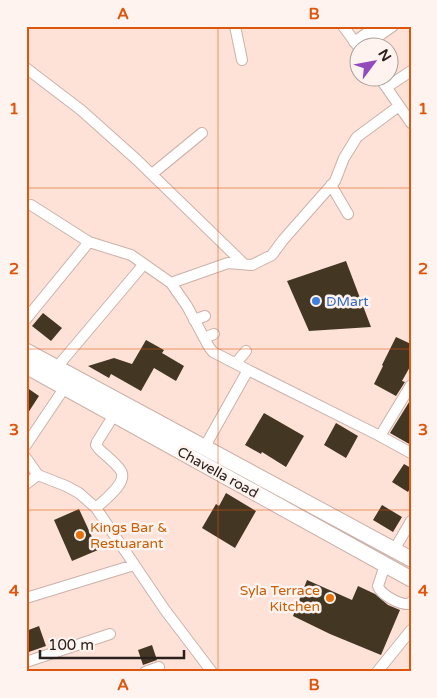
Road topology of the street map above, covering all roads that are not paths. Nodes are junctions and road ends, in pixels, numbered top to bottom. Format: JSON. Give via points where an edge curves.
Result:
{"nodes":[{"id":1,"x":235,"y":26,"type":"edge"},
{"id":2,"x":343,"y":26,"type":"edge"},
{"id":3,"x":377,"y":26,"type":"edge"},
{"id":4,"x":393,"y":26,"type":"edge"},
{"id":5,"x":352,"y":38,"type":"edge"},
{"id":6,"x":364,"y":38,"type":"edge"},
{"id":7,"x":376,"y":38,"type":"edge"},
{"id":8,"x":242,"y":60,"type":"dead end"},
{"id":9,"x":26,"y":68,"type":"edge"},
{"id":10,"x":411,"y":71,"type":"edge"},
{"id":11,"x":400,"y":78,"type":"edge"},
{"id":12,"x":388,"y":88,"type":"edge"},
{"id":13,"x":399,"y":106,"type":"junction"},
{"id":14,"x":411,"y":123,"type":"edge"},
{"id":15,"x":202,"y":133,"type":"dead end"},
{"id":16,"x":152,"y":174,"type":"junction"},
{"id":17,"x":331,"y":185,"type":"junction"},
{"id":18,"x":31,"y":205,"type":"dead end"},
{"id":19,"x":348,"y":214,"type":"dead end"},
{"id":20,"x":89,"y":242,"type":"junction"},
{"id":21,"x":144,"y":264,"type":"junction"},
{"id":22,"x":244,"y":264,"type":"junction"},
{"id":23,"x":171,"y":283,"type":"junction"},
{"id":24,"x":205,"y":316,"type":"dead end"},
{"id":25,"x":26,"y":319,"type":"edge"},
{"id":26,"x":194,"y":320,"type":"junction"},
{"id":27,"x":214,"y":334,"type":"dead end"},
{"id":28,"x":204,"y":338,"type":"junction"},
{"id":29,"x":26,"y":351,"type":"edge"},
{"id":30,"x":246,"y":351,"type":"dead end"},
{"id":31,"x":236,"y":363,"type":"junction"},
{"id":32,"x":27,"y":367,"type":"edge"},
{"id":33,"x":57,"y":367,"type":"junction"},
{"id":34,"x":248,"y":370,"type":"junction"},
{"id":35,"x":411,"y":384,"type":"edge"},
{"id":36,"x":65,"y":387,"type":"junction"},
{"id":37,"x":114,"y":414,"type":"junction"},
{"id":38,"x":380,"y":436,"type":"junction"},
{"id":39,"x":26,"y":445,"type":"edge"},
{"id":40,"x":204,"y":448,"type":"junction"},
{"id":41,"x":411,"y":453,"type":"edge"},
{"id":42,"x":26,"y":458,"type":"edge"},
{"id":43,"x":38,"y":475,"type":"junction"},
{"id":44,"x":26,"y":484,"type":"edge"},
{"id":45,"x":96,"y":508,"type":"junction"},
{"id":46,"x":411,"y":521,"type":"edge"},
{"id":47,"x":394,"y":550,"type":"junction"},
{"id":48,"x":411,"y":559,"type":"edge"},
{"id":49,"x":134,"y":565,"type":"junction"},
{"id":50,"x":385,"y":565,"type":"junction"},
{"id":51,"x":411,"y":579,"type":"edge"},
{"id":52,"x":26,"y":598,"type":"edge"},
{"id":53,"x":411,"y":602,"type":"edge"},
{"id":54,"x":411,"y":630,"type":"edge"},
{"id":55,"x":110,"y":634,"type":"dead end"},
{"id":56,"x":26,"y":662,"type":"edge"},
{"id":57,"x":158,"y":668,"type":"dead end"},
{"id":58,"x":146,"y":672,"type":"edge"},
{"id":59,"x":212,"y":672,"type":"edge"},
{"id":60,"x":377,"y":672,"type":"edge"}],
"edges":[{"from":1,"to":8,"type":"street"},
{"from":2,"to":5,"type":"street"},
{"from":3,"to":6,"type":"street"},
{"from":4,"to":7,"type":"street"},
{"from":9,"to":16,"type":"street","via":[[81,110]]},
{"from":10,"to":11,"type":"street"},
{"from":12,"to":13,"type":"street"},
{"from":13,"to":14,"type":"street"},
{"from":13,"to":17,"type":"street","via":[[357,137]]},
{"from":15,"to":16,"type":"street"},
{"from":16,"to":22,"type":"street"},
{"from":17,"to":19,"type":"street"},
{"from":17,"to":22,"type":"street","via":[[272,255],[252,265]]},
{"from":18,"to":20,"type":"street"},
{"from":20,"to":21,"type":"street","via":[[131,255]]},
{"from":20,"to":25,"type":"street"},
{"from":21,"to":23,"type":"street"},
{"from":21,"to":33,"type":"street"},
{"from":22,"to":23,"type":"street","via":[[228,263]]},
{"from":23,"to":26,"type":"street"},
{"from":24,"to":26,"type":"street"},
{"from":26,"to":28,"type":"street"},
{"from":27,"to":28,"type":"street"},
{"from":28,"to":31,"type":"street","via":[[213,352]]},
{"from":29,"to":33,"type":"highway","name":"Chavella road"},
{"from":30,"to":31,"type":"street"},
{"from":31,"to":34,"type":"street"},
{"from":32,"to":36,"type":"highway","name":"Chavella road"},
{"from":33,"to":40,"type":"highway","name":"Chavella road"},
{"from":34,"to":38,"type":"street"},
{"from":34,"to":40,"type":"street"},
{"from":35,"to":38,"type":"street"},
{"from":36,"to":37,"type":"highway","name":"Chavella road"},
{"from":36,"to":39,"type":"street"},
{"from":37,"to":45,"type":"street","via":[[96,445],[120,470],[122,477],[118,488]]},
{"from":37,"to":50,"type":"highway","name":"Chavella road"},
{"from":38,"to":41,"type":"street"},
{"from":40,"to":47,"type":"highway","name":"Chavella road"},
{"from":42,"to":43,"type":"street"},
{"from":43,"to":44,"type":"street"},
{"from":43,"to":45,"type":"street","via":[[79,493]]},
{"from":45,"to":49,"type":"street"},
{"from":46,"to":47,"type":"street"},
{"from":47,"to":48,"type":"highway","name":"Chavella road"},
{"from":49,"to":52,"type":"street"},
{"from":49,"to":59,"type":"street"},
{"from":50,"to":51,"type":"highway","name":"Chavella road"},
{"from":50,"to":53,"type":"street","via":[[378,586],[380,592],[404,604]]},
{"from":54,"to":60,"type":"street"},
{"from":55,"to":56,"type":"street"},
{"from":57,"to":58,"type":"street"}]}
